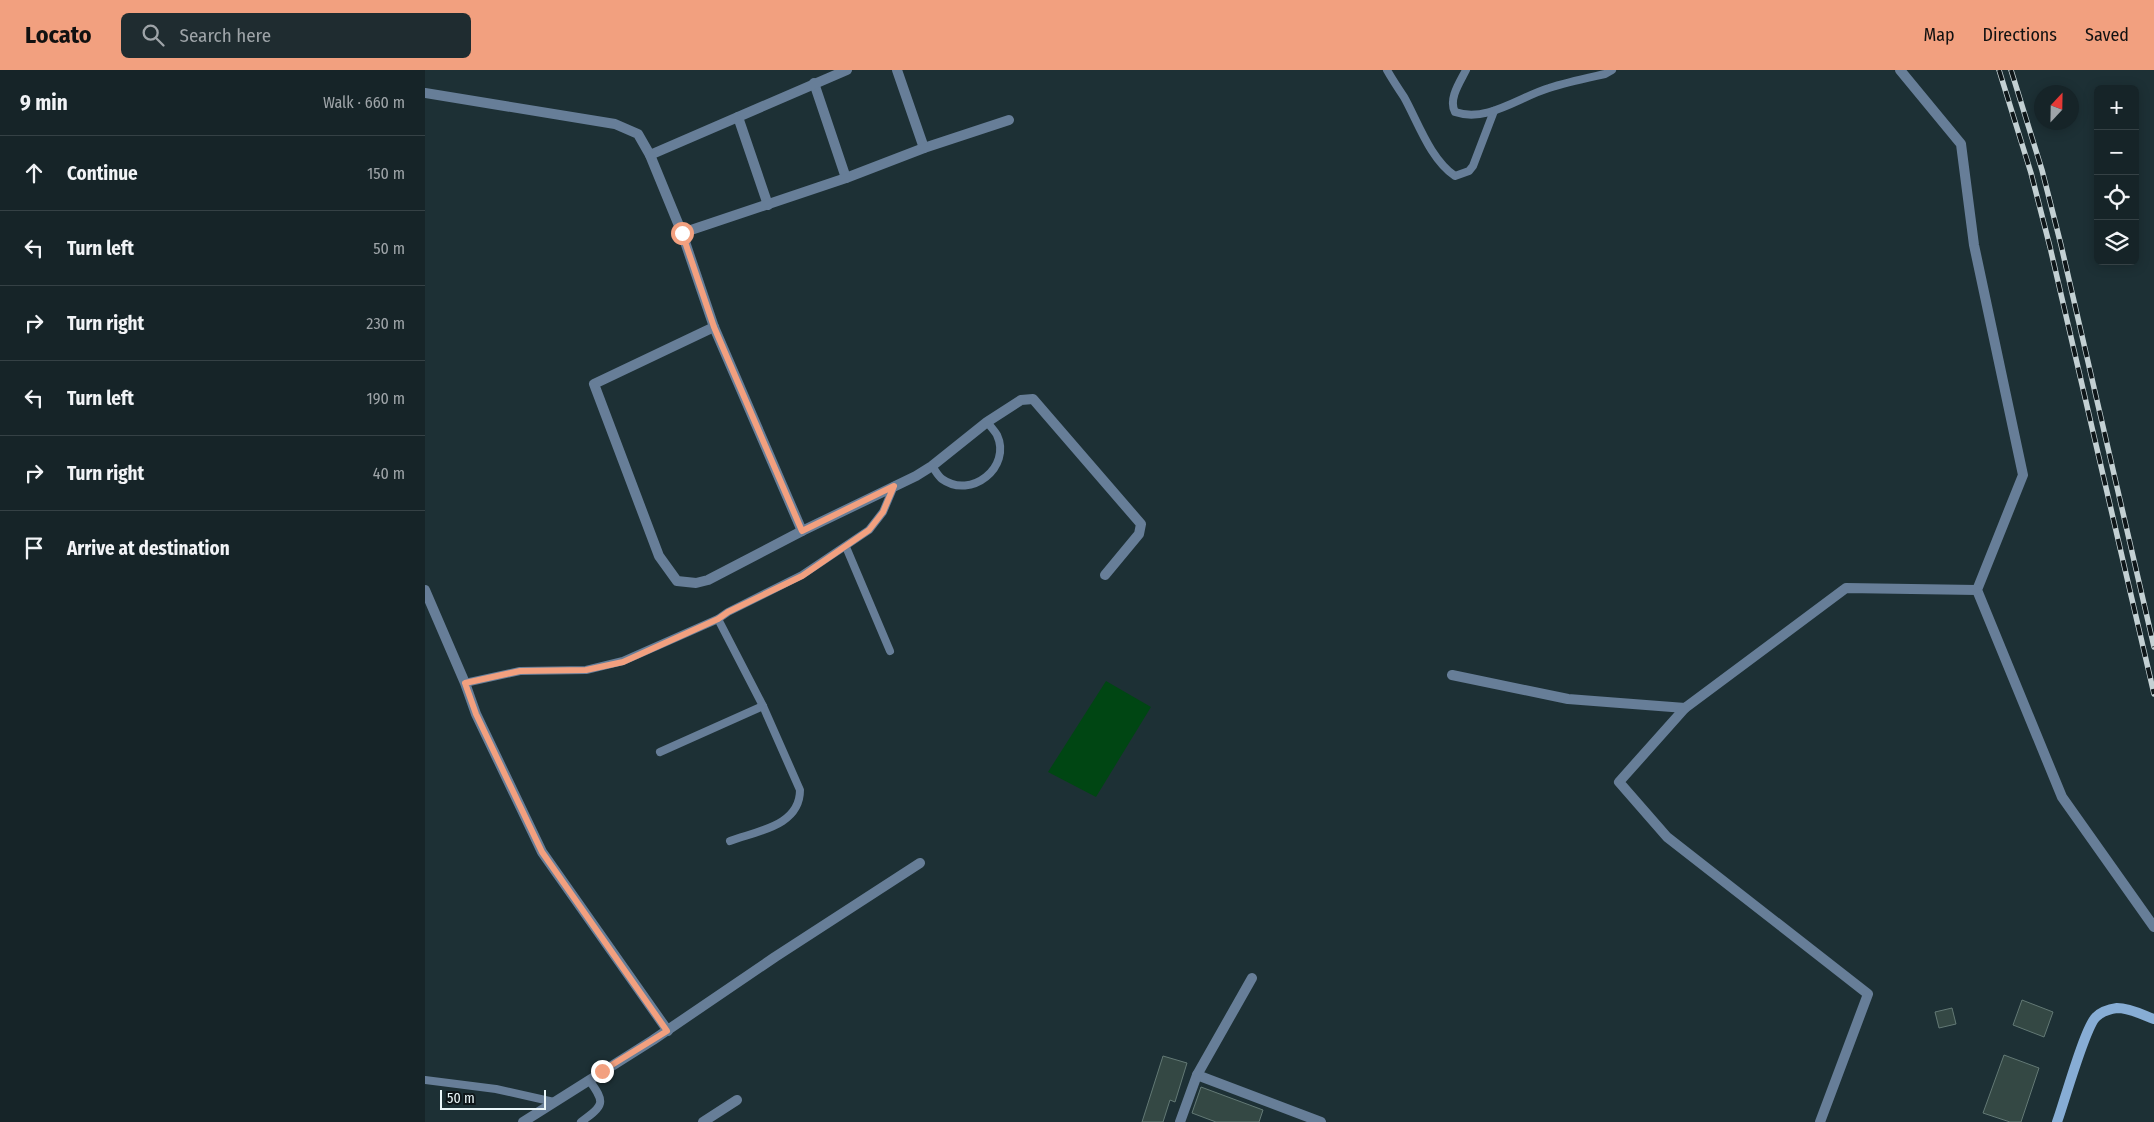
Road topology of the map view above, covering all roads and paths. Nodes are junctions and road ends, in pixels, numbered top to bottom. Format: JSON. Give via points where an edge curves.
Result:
{"nodes":[{"id":1,"x":847,"y":70,"type":"edge"},
{"id":2,"x":897,"y":70,"type":"edge"},
{"id":3,"x":1387,"y":70,"type":"edge"},
{"id":4,"x":1612,"y":70,"type":"edge"},
{"id":5,"x":1900,"y":70,"type":"edge"},
{"id":6,"x":1464,"y":71,"type":"edge"},
{"id":7,"x":814,"y":83,"type":"junction"},
{"id":8,"x":425,"y":93,"type":"edge"},
{"id":9,"x":1494,"y":111,"type":"junction"},
{"id":10,"x":738,"y":117,"type":"junction"},
{"id":11,"x":1009,"y":120,"type":"dead end"},
{"id":12,"x":923,"y":148,"type":"junction"},
{"id":13,"x":650,"y":155,"type":"junction"},
{"id":14,"x":846,"y":178,"type":"junction"},
{"id":15,"x":768,"y":205,"type":"junction"},
{"id":16,"x":682,"y":233,"type":"junction"},
{"id":17,"x":714,"y":327,"type":"junction"},
{"id":18,"x":987,"y":422,"type":"junction"},
{"id":19,"x":932,"y":466,"type":"junction"},
{"id":20,"x":894,"y":486,"type":"junction"},
{"id":21,"x":802,"y":531,"type":"junction"},
{"id":22,"x":846,"y":547,"type":"junction"},
{"id":23,"x":1105,"y":575,"type":"dead end"},
{"id":24,"x":425,"y":590,"type":"edge"},
{"id":25,"x":1977,"y":590,"type":"junction"},
{"id":26,"x":718,"y":619,"type":"junction"},
{"id":27,"x":890,"y":650,"type":"dead end"},
{"id":28,"x":1453,"y":675,"type":"dead end"},
{"id":29,"x":465,"y":683,"type":"junction"},
{"id":30,"x":763,"y":706,"type":"junction"},
{"id":31,"x":1685,"y":708,"type":"junction"},
{"id":32,"x":660,"y":752,"type":"dead end"},
{"id":33,"x":730,"y":841,"type":"dead end"},
{"id":34,"x":920,"y":863,"type":"dead end"},
{"id":35,"x":2154,"y":927,"type":"edge"},
{"id":36,"x":1252,"y":978,"type":"dead end"},
{"id":37,"x":2154,"y":1019,"type":"edge"},
{"id":38,"x":667,"y":1031,"type":"junction"},
{"id":39,"x":1197,"y":1075,"type":"junction"},
{"id":40,"x":425,"y":1080,"type":"edge"},
{"id":41,"x":589,"y":1080,"type":"junction"},
{"id":42,"x":737,"y":1100,"type":"dead end"},
{"id":43,"x":554,"y":1102,"type":"junction"},
{"id":44,"x":524,"y":1122,"type":"edge"},
{"id":45,"x":581,"y":1122,"type":"edge"},
{"id":46,"x":703,"y":1122,"type":"edge"},
{"id":47,"x":1180,"y":1122,"type":"edge"},
{"id":48,"x":1321,"y":1122,"type":"edge"},
{"id":49,"x":1820,"y":1122,"type":"edge"},
{"id":50,"x":2057,"y":1122,"type":"edge"}],
"edges":[{"from":1,"to":7,"type":"street"},
{"from":2,"to":12,"type":"street"},
{"from":3,"to":9,"type":"lane","via":[[1426,140],[1455,176],[1473,166]]},
{"from":4,"to":9,"type":"lane","via":[[1549,88]]},
{"from":5,"to":25,"type":"street","via":[[1961,144],[1974,245],[2023,474]]},
{"from":6,"to":9,"type":"lane","via":[[1452,99],[1455,112],[1482,115]]},
{"from":7,"to":10,"type":"street"},
{"from":7,"to":14,"type":"street"},
{"from":8,"to":13,"type":"street","via":[[615,124],[638,134]]},
{"from":10,"to":13,"type":"street"},
{"from":10,"to":15,"type":"street"},
{"from":11,"to":12,"type":"street"},
{"from":12,"to":14,"type":"street"},
{"from":13,"to":16,"type":"street"},
{"from":14,"to":15,"type":"street"},
{"from":15,"to":16,"type":"street"},
{"from":16,"to":17,"type":"street"},
{"from":17,"to":21,"type":"street"},
{"from":17,"to":21,"type":"street","via":[[594,384],[659,556],[677,581],[696,583],[708,580]]},
{"from":18,"to":19,"type":"street"},
{"from":18,"to":19,"type":"lane","via":[[997,435],[1000,450],[996,465],[987,478],[973,485],[957,485],[942,478]]},
{"from":18,"to":23,"type":"street","via":[[1021,400],[1033,399],[1141,524],[1139,534]]},
{"from":19,"to":20,"type":"street"},
{"from":20,"to":21,"type":"street"},
{"from":20,"to":22,"type":"lane","via":[[883,512],[869,530]]},
{"from":22,"to":26,"type":"lane","via":[[802,576]]},
{"from":22,"to":27,"type":"lane"},
{"from":24,"to":29,"type":"street"},
{"from":25,"to":31,"type":"street","via":[[1846,588]]},
{"from":25,"to":35,"type":"street","via":[[2062,797]]},
{"from":26,"to":29,"type":"lane","via":[[623,662],[586,670],[520,671]]},
{"from":26,"to":30,"type":"lane"},
{"from":28,"to":31,"type":"street","via":[[1568,699]]},
{"from":29,"to":38,"type":"street","via":[[476,714],[542,852]]},
{"from":30,"to":32,"type":"lane"},
{"from":30,"to":33,"type":"lane","via":[[799,790],[800,800],[786,821]]},
{"from":31,"to":49,"type":"street","via":[[1619,782],[1667,837],[1868,994]]},
{"from":34,"to":38,"type":"street"},
{"from":36,"to":39,"type":"street"},
{"from":37,"to":50,"type":"street","via":[[2117,1008],[2095,1017]]},
{"from":38,"to":41,"type":"street"},
{"from":39,"to":47,"type":"street"},
{"from":39,"to":48,"type":"street"},
{"from":40,"to":43,"type":"lane","via":[[496,1089]]},
{"from":41,"to":43,"type":"street"},
{"from":41,"to":45,"type":"lane","via":[[600,1095],[601,1105]]},
{"from":42,"to":46,"type":"street"},
{"from":43,"to":44,"type":"street"}]}
